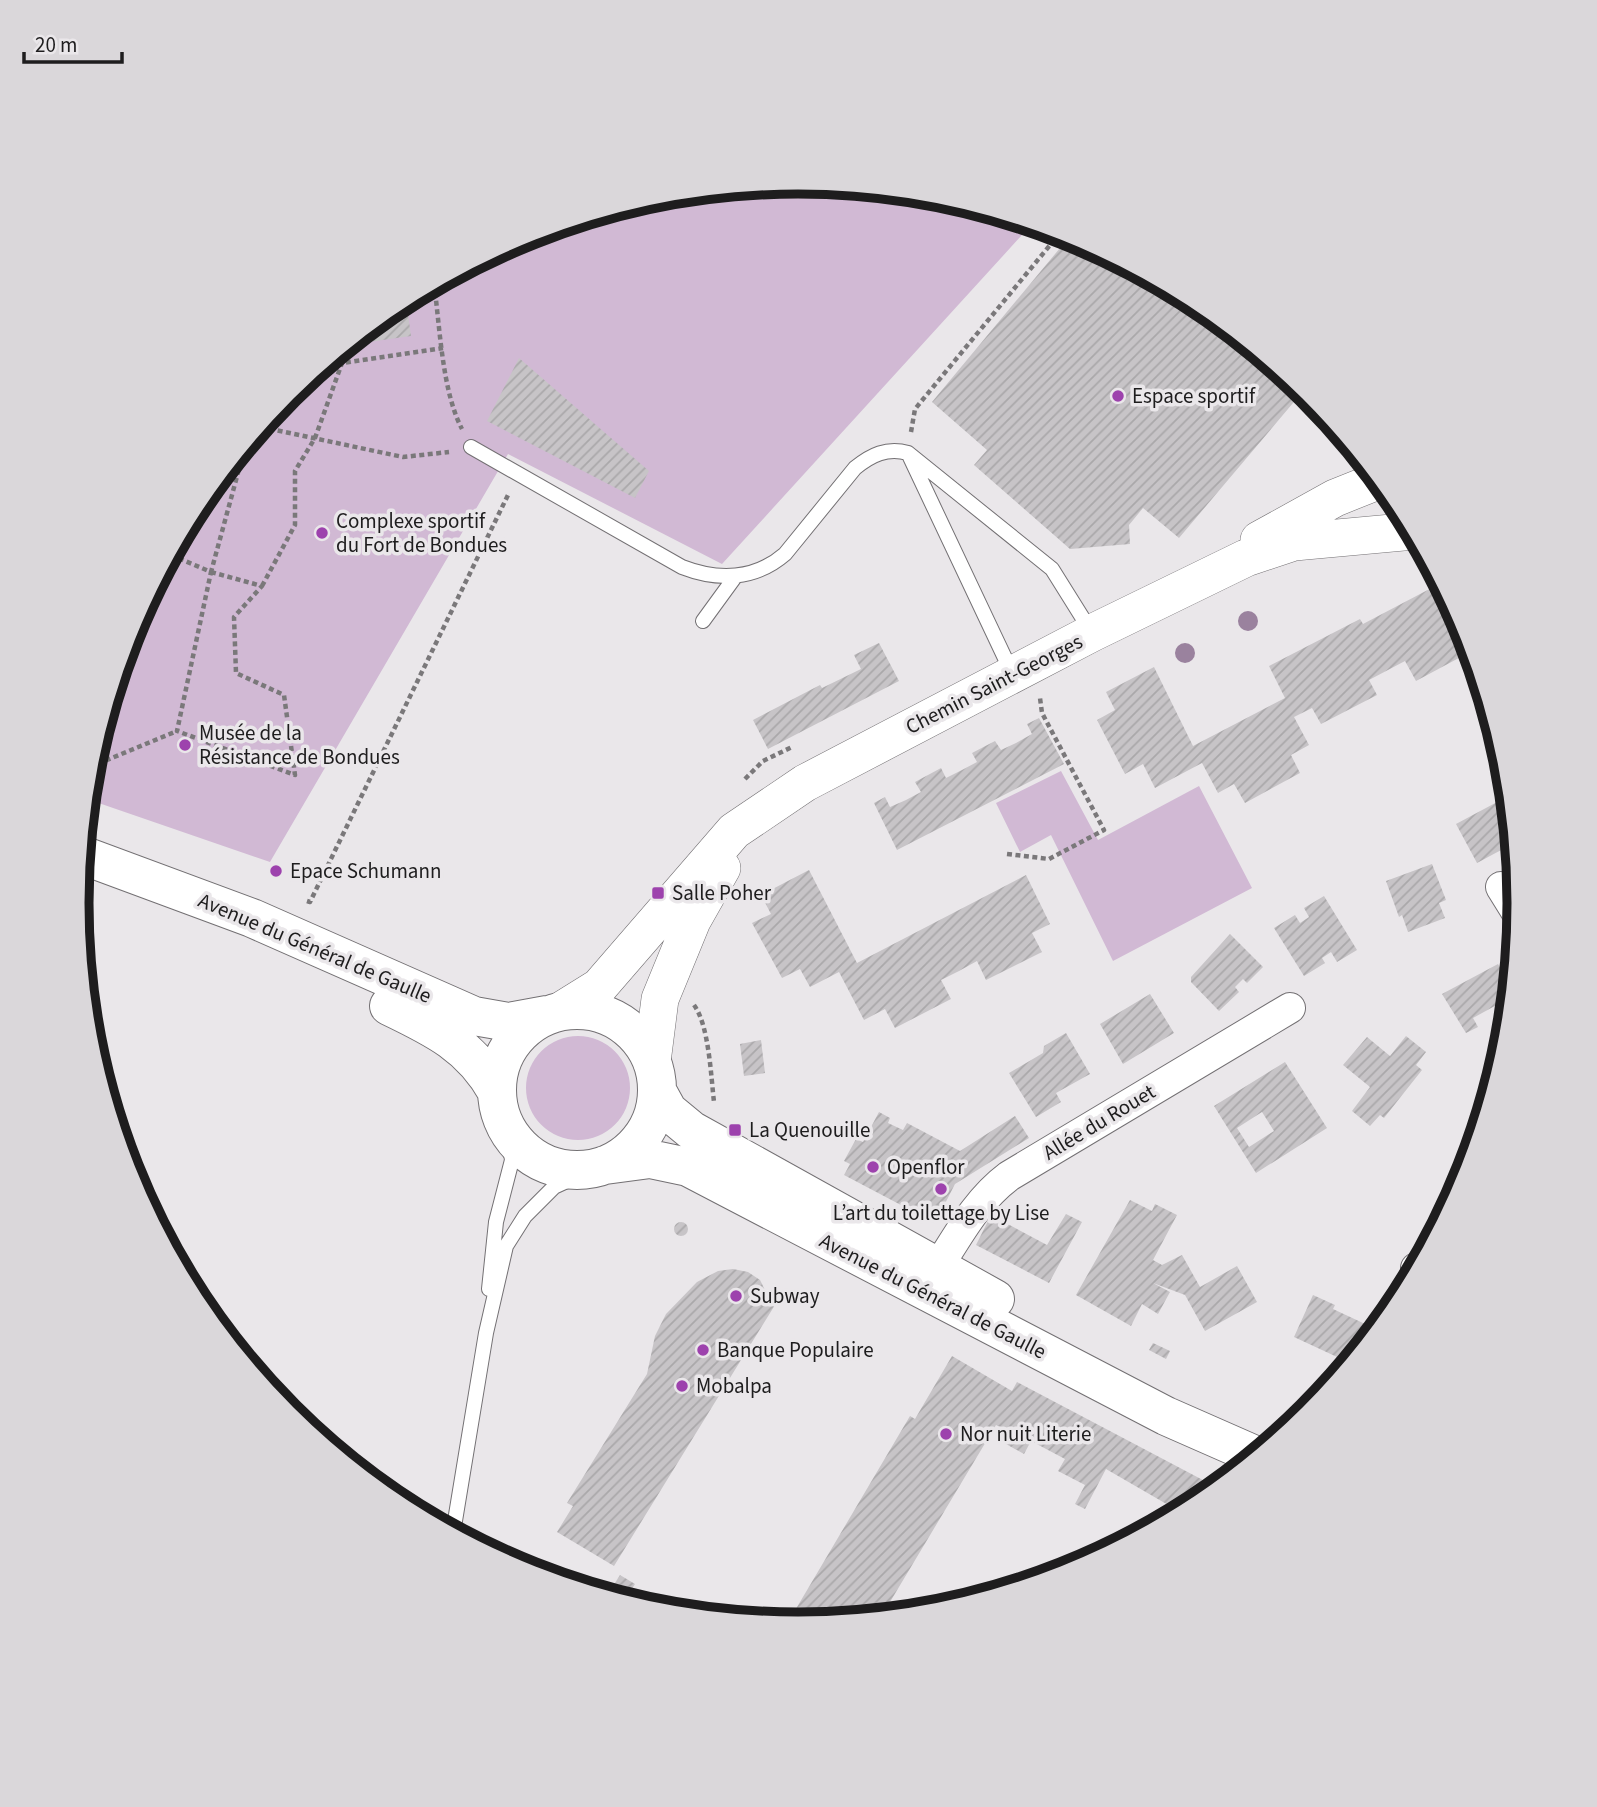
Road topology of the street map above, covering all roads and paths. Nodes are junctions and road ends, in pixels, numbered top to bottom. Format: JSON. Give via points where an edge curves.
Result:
{"nodes":[{"id":1,"x":1053,"y":242,"type":"edge"},
{"id":2,"x":435,"y":294,"type":"edge"},
{"id":3,"x":443,"y":348,"type":"junction"},
{"id":4,"x":342,"y":363,"type":"joint"},
{"id":5,"x":271,"y":429,"type":"edge"},
{"id":6,"x":315,"y":438,"type":"junction"},
{"id":7,"x":471,"y":447,"type":"junction"},
{"id":8,"x":908,"y":453,"type":"junction"},
{"id":9,"x":239,"y":468,"type":"edge"},
{"id":10,"x":518,"y":475,"type":"junction"},
{"id":11,"x":1370,"y":485,"type":"edge"},
{"id":12,"x":1402,"y":532,"type":"edge"},
{"id":13,"x":179,"y":558,"type":"edge"},
{"id":14,"x":211,"y":572,"type":"junction"},
{"id":15,"x":735,"y":577,"type":"junction"},
{"id":16,"x":1202,"y":578,"type":"junction"},
{"id":17,"x":262,"y":586,"type":"junction"},
{"id":18,"x":703,"y":621,"type":"dead end"},
{"id":19,"x":1092,"y":633,"type":"junction"},
{"id":20,"x":1023,"y":669,"type":"junction"},
{"id":21,"x":177,"y":731,"type":"junction"},
{"id":22,"x":104,"y":761,"type":"edge"},
{"id":23,"x":787,"y":793,"type":"junction"},
{"id":24,"x":1007,"y":854,"type":"dead end"},
{"id":25,"x":91,"y":858,"type":"edge"},
{"id":26,"x":90,"y":884,"type":"edge"},
{"id":27,"x":1501,"y":887,"type":"dead end"},
{"id":28,"x":297,"y":898,"type":"dead end"},
{"id":29,"x":1508,"y":898,"type":"edge"},
{"id":30,"x":668,"y":980,"type":"junction"},
{"id":31,"x":1290,"y":1008,"type":"dead end"},
{"id":32,"x":556,"y":1012,"type":"junction"},
{"id":33,"x":655,"y":1076,"type":"junction"},
{"id":34,"x":497,"y":1092,"type":"junction"},
{"id":35,"x":507,"y":1129,"type":"junction"},
{"id":36,"x":722,"y":1148,"type":"junction"},
{"id":37,"x":599,"y":1167,"type":"junction"},
{"id":38,"x":938,"y":1267,"type":"junction"},
{"id":39,"x":486,"y":1333,"type":"junction"},
{"id":40,"x":1258,"y":1443,"type":"edge"},
{"id":41,"x":1248,"y":1452,"type":"edge"},
{"id":42,"x":455,"y":1524,"type":"edge"}],
"edges":[{"from":1,"to":8,"type":"path","via":[[915,410]]},
{"from":2,"to":3,"type":"path"},
{"from":3,"to":4,"type":"path"},
{"from":3,"to":7,"type":"path","via":[[456,418]]},
{"from":4,"to":6,"type":"path"},
{"from":5,"to":6,"type":"path"},
{"from":6,"to":7,"type":"path","via":[[403,457]]},
{"from":6,"to":17,"type":"path","via":[[295,471],[295,525]]},
{"from":7,"to":10,"type":"lane"},
{"from":8,"to":15,"type":"lane","via":[[888,450],[866,458],[772,566]]},
{"from":8,"to":19,"type":"lane","via":[[1052,569]]},
{"from":8,"to":20,"type":"lane"},
{"from":9,"to":14,"type":"path"},
{"from":10,"to":15,"type":"lane","via":[[682,567]]},
{"from":10,"to":28,"type":"path","via":[[310,902]]},
{"from":11,"to":16,"type":"street","name":"Chemin Saint-Georges","via":[[1284,524]]},
{"from":12,"to":16,"type":"street","name":"Chemin Saint-Georges","via":[[1294,542]]},
{"from":13,"to":14,"type":"path"},
{"from":14,"to":17,"type":"path"},
{"from":14,"to":21,"type":"path"},
{"from":15,"to":18,"type":"lane"},
{"from":16,"to":19,"type":"street","name":"Chemin Saint-Georges"},
{"from":17,"to":21,"type":"path","via":[[234,617],[236,673],[284,695],[295,775]]},
{"from":19,"to":20,"type":"street","name":"Chemin Saint-Georges"},
{"from":20,"to":23,"type":"street","name":"Chemin Saint-Georges"},
{"from":20,"to":24,"type":"path","via":[[1104,830],[1049,859]]},
{"from":21,"to":22,"type":"path"},
{"from":23,"to":30,"type":"street","name":"Chemin Saint-Georges","via":[[723,867],[692,921]]},
{"from":23,"to":32,"type":"street","name":"Chemin Saint-Georges","via":[[734,831],[599,987]]},
{"from":25,"to":32,"type":"main road","name":"Avenue du Général de Gaulle","via":[[252,918],[474,1016],[509,1023]]},
{"from":26,"to":34,"type":"main road","name":"Avenue du Général de Gaulle","via":[[256,947],[433,1027],[466,1049]]},
{"from":27,"to":29,"type":"street"},
{"from":30,"to":33,"type":"street","name":"Chemin Saint-Georges","via":[[657,1008]]},
{"from":30,"to":36,"type":"path","via":[[683,990],[699,1011]]},
{"from":31,"to":38,"type":"street","name":"Allée du Rouet","via":[[1009,1176],[983,1198]]},
{"from":32,"to":33,"type":"main road","via":[[587,1010],[622,1023],[640,1040]]},
{"from":32,"to":34,"type":"main road","via":[[528,1026],[511,1044],[500,1067]]},
{"from":33,"to":36,"type":"main road","name":"Avenue du Général de Gaulle","via":[[674,1117]]},
{"from":33,"to":37,"type":"main road","via":[[653,1115],[643,1136],[626,1153]]},
{"from":34,"to":35,"type":"main road"},
{"from":35,"to":37,"type":"main road","via":[[522,1148],[544,1163],[568,1170]]},
{"from":35,"to":39,"type":"lane","via":[[512,1160],[493,1239]]},
{"from":36,"to":38,"type":"main road","name":"Avenue du Général de Gaulle"},
{"from":37,"to":39,"type":"lane","via":[[554,1187],[513,1232]]},
{"from":37,"to":41,"type":"main road","name":"Avenue du Général de Gaulle","via":[[650,1159],[688,1167],[1155,1410]]},
{"from":38,"to":40,"type":"main road","name":"Avenue du Général de Gaulle"},
{"from":39,"to":42,"type":"lane"}]}
